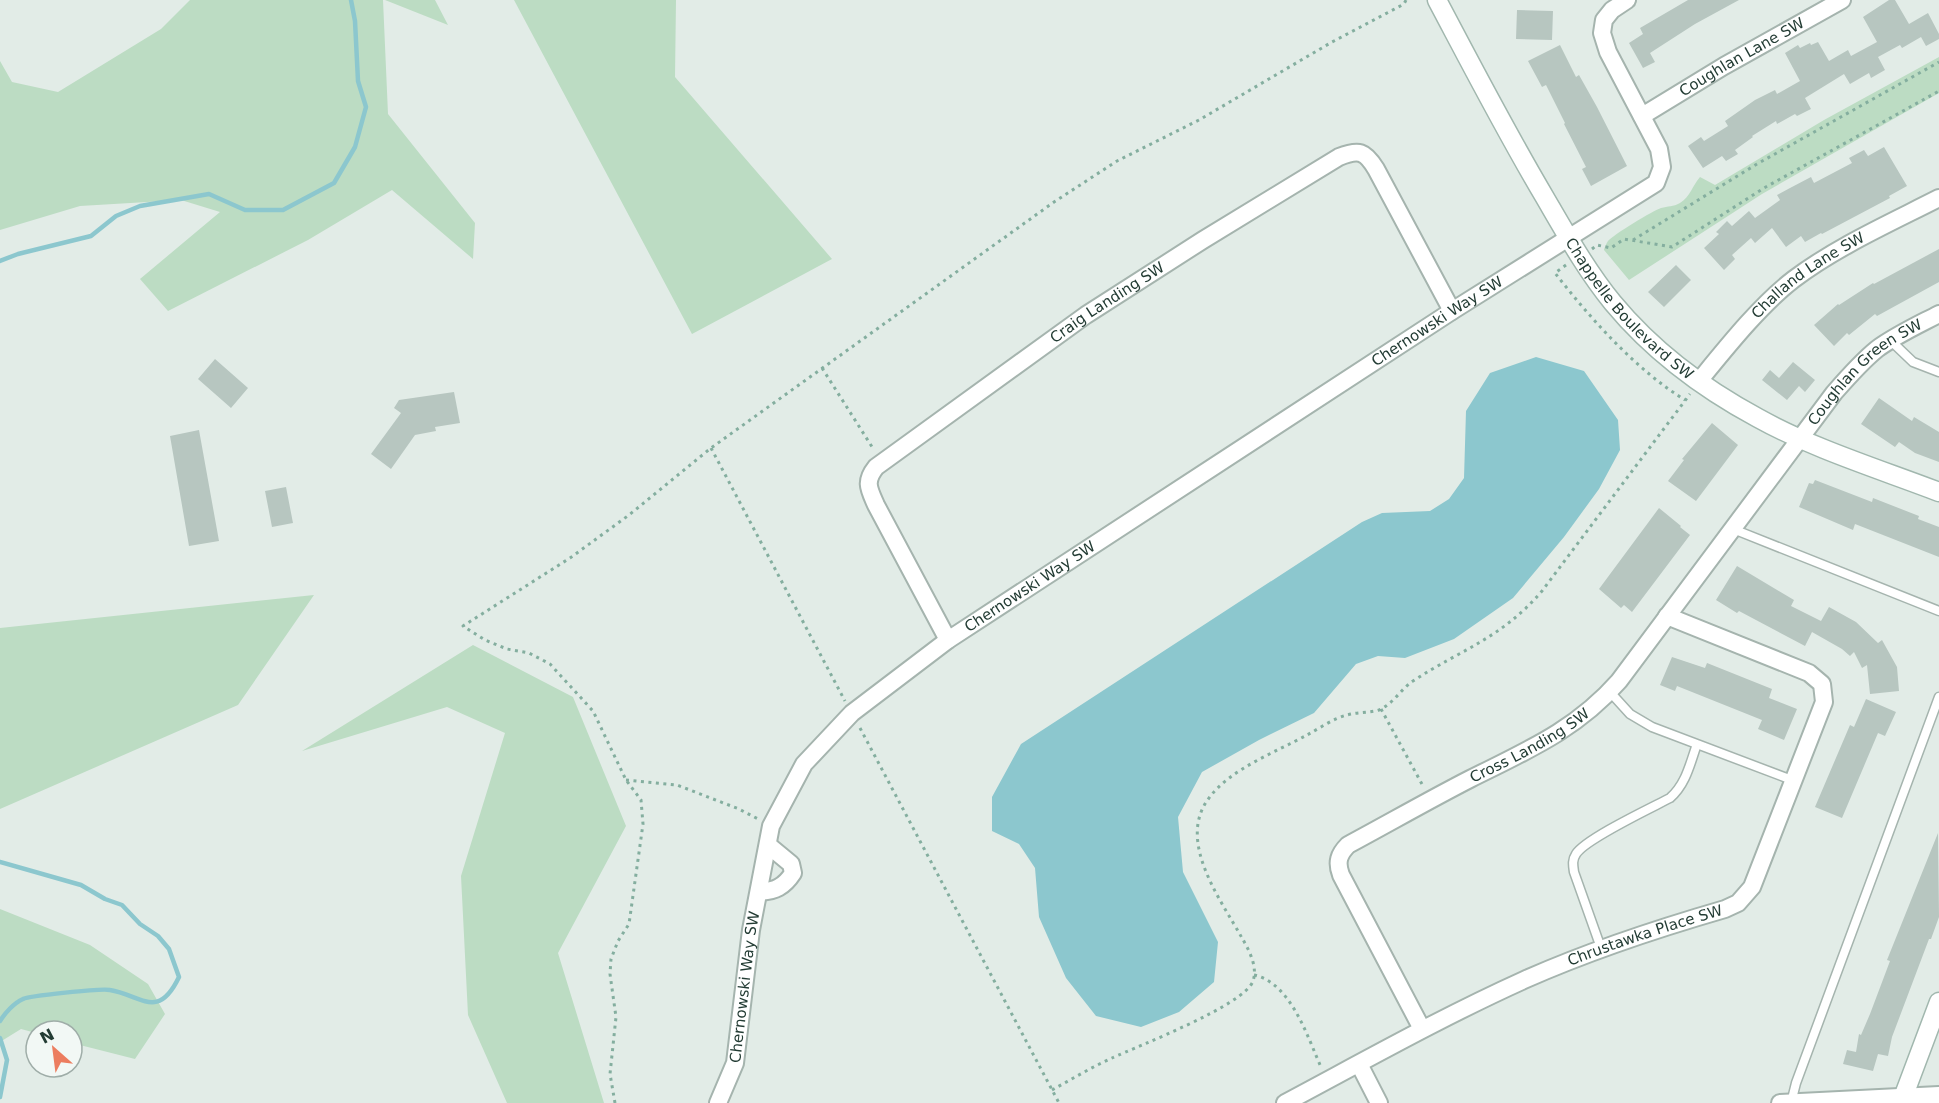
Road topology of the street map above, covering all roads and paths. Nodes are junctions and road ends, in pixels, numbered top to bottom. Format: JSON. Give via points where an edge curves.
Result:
{"nodes":[{"id":1,"x":1406,"y":0,"type":"edge"},
{"id":2,"x":1437,"y":0,"type":"edge"},
{"id":3,"x":1627,"y":0,"type":"edge"},
{"id":4,"x":1842,"y":0,"type":"edge"},
{"id":5,"x":1939,"y":62,"type":"edge"},
{"id":6,"x":1939,"y":91,"type":"edge"},
{"id":7,"x":1642,"y":116,"type":"junction"},
{"id":8,"x":1939,"y":198,"type":"edge"},
{"id":9,"x":1568,"y":238,"type":"junction"},
{"id":10,"x":1631,"y":241,"type":"junction"},
{"id":11,"x":1580,"y":256,"type":"junction"},
{"id":12,"x":1452,"y":311,"type":"junction"},
{"id":13,"x":1939,"y":314,"type":"edge"},
{"id":14,"x":1890,"y":340,"type":"junction"},
{"id":15,"x":822,"y":368,"type":"junction"},
{"id":16,"x":1939,"y":372,"type":"edge"},
{"id":17,"x":1699,"y":381,"type":"junction"},
{"id":18,"x":1685,"y":400,"type":"junction"},
{"id":19,"x":1801,"y":439,"type":"junction"},
{"id":20,"x":711,"y":448,"type":"junction"},
{"id":21,"x":882,"y":463,"type":"junction"},
{"id":22,"x":1939,"y":492,"type":"edge"},
{"id":23,"x":1733,"y":529,"type":"junction"},
{"id":24,"x":1939,"y":611,"type":"edge"},
{"id":25,"x":1667,"y":616,"type":"junction"},
{"id":26,"x":948,"y":640,"type":"junction"},
{"id":27,"x":1610,"y":692,"type":"junction"},
{"id":28,"x":1939,"y":696,"type":"edge"},
{"id":29,"x":1381,"y":709,"type":"junction"},
{"id":30,"x":852,"y":713,"type":"junction"},
{"id":31,"x":1697,"y":744,"type":"junction"},
{"id":32,"x":626,"y":780,"type":"junction"},
{"id":33,"x":1792,"y":780,"type":"junction"},
{"id":34,"x":1430,"y":800,"type":"junction"},
{"id":35,"x":771,"y":826,"type":"junction"},
{"id":36,"x":768,"y":845,"type":"junction"},
{"id":37,"x":759,"y":892,"type":"junction"},
{"id":38,"x":1601,"y":948,"type":"junction"},
{"id":39,"x":1254,"y":975,"type":"junction"},
{"id":40,"x":1939,"y":1002,"type":"edge"},
{"id":41,"x":1422,"y":1029,"type":"junction"},
{"id":42,"x":1359,"y":1064,"type":"junction"},
{"id":43,"x":1328,"y":1080,"type":"junction"},
{"id":44,"x":1052,"y":1090,"type":"junction"},
{"id":45,"x":1939,"y":1095,"type":"edge"},
{"id":46,"x":1903,"y":1099,"type":"edge"},
{"id":47,"x":615,"y":1103,"type":"edge"},
{"id":48,"x":718,"y":1103,"type":"edge"},
{"id":49,"x":1059,"y":1103,"type":"edge"},
{"id":50,"x":1285,"y":1103,"type":"edge"},
{"id":51,"x":1379,"y":1103,"type":"edge"},
{"id":52,"x":1787,"y":1103,"type":"edge"}],
"edges":[{"from":1,"to":15,"type":"path","via":[[1229,104],[1117,160]]},
{"from":2,"to":9,"type":"street","name":"Chappelle Boulevard SW"},
{"from":3,"to":7,"type":"street","via":[[1604,20],[1602,33]]},
{"from":4,"to":7,"type":"street","name":"Coughlan Lane SW"},
{"from":5,"to":10,"type":"path","via":[[1843,114]]},
{"from":6,"to":10,"type":"path","via":[[1764,189],[1672,247]]},
{"from":7,"to":9,"type":"street","via":[[1662,159],[1656,183]]},
{"from":8,"to":17,"type":"street","name":"Challand Lane SW","via":[[1829,254],[1792,281]]},
{"from":9,"to":11,"type":"street","name":"Chappelle Boulevard SW"},
{"from":9,"to":12,"type":"street","name":"Chernowski Way SW"},
{"from":10,"to":11,"type":"path","via":[[1624,239],[1611,248],[1597,245]]},
{"from":11,"to":17,"type":"street","name":"Chappelle Boulevard SW","via":[[1613,303],[1639,331]]},
{"from":11,"to":18,"type":"path","via":[[1555,273],[1610,337]]},
{"from":12,"to":21,"type":"street","name":"Craig Landing SW","via":[[1376,168],[1368,156],[1350,152],[1086,315]]},
{"from":12,"to":26,"type":"street","name":"Chernowski Way SW"},
{"from":13,"to":14,"type":"street","name":"Coughlan Green SW"},
{"from":14,"to":16,"type":"lane","via":[[1913,362]]},
{"from":14,"to":19,"type":"street","name":"Coughlan Green SW","via":[[1856,368]]},
{"from":15,"to":20,"type":"path"},
{"from":15,"to":21,"type":"path"},
{"from":17,"to":18,"type":"path"},
{"from":17,"to":19,"type":"street","name":"Chappelle Boulevard SW","via":[[1759,419]]},
{"from":18,"to":29,"type":"path","via":[[1530,605],[1486,641],[1410,683]]},
{"from":19,"to":22,"type":"street","name":"Chappelle Boulevard SW"},
{"from":19,"to":23,"type":"street","name":"Cross Landing SW"},
{"from":20,"to":30,"type":"path"},
{"from":20,"to":32,"type":"path","via":[[570,558],[464,626],[485,640],[529,653],[550,664],[592,711]]},
{"from":21,"to":26,"type":"street","name":"Craig Landing SW","via":[[868,477],[869,489]]},
{"from":23,"to":24,"type":"lane"},
{"from":23,"to":25,"type":"street","name":"Cross Landing SW"},
{"from":25,"to":27,"type":"street","name":"Cross Landing SW"},
{"from":25,"to":33,"type":"street","name":"Chrustawka Place SW","via":[[1809,673],[1822,684],[1824,702]]},
{"from":26,"to":30,"type":"street","name":"Chernowski Way SW"},
{"from":27,"to":31,"type":"lane","via":[[1640,721]]},
{"from":27,"to":34,"type":"street","name":"Cross Landing SW","via":[[1562,732]]},
{"from":28,"to":52,"type":"lane"},
{"from":29,"to":34,"type":"path"},
{"from":29,"to":39,"type":"path","via":[[1340,718],[1242,770],[1217,787],[1200,813],[1200,854],[1247,946]]},
{"from":30,"to":35,"type":"street","name":"Chernowski Way SW","via":[[804,764]]},
{"from":30,"to":44,"type":"path"},
{"from":31,"to":33,"type":"lane"},
{"from":31,"to":38,"type":"lane","via":[[1685,781],[1677,792],[1588,842],[1575,855],[1574,872]]},
{"from":32,"to":35,"type":"path","via":[[677,785]]},
{"from":32,"to":47,"type":"path","via":[[641,800],[643,824],[629,924],[611,959],[616,1017],[610,1074]]},
{"from":33,"to":38,"type":"street","name":"Chrustawka Place SW","via":[[1752,887],[1738,903]]},
{"from":34,"to":41,"type":"street","name":"Cross Landing SW","via":[[1348,845],[1338,858],[1338,867]]},
{"from":35,"to":36,"type":"street","name":"Chernowski Way SW"},
{"from":36,"to":37,"type":"street","name":"Chernowski Way SW"},
{"from":36,"to":37,"type":"street","via":[[790,864],[793,873],[779,888]]},
{"from":37,"to":48,"type":"street","name":"Chernowski Way SW","via":[[735,1063]]},
{"from":38,"to":41,"type":"street","name":"Chrustawka Place SW"},
{"from":39,"to":43,"type":"path","via":[[1272,982],[1288,1000]]},
{"from":39,"to":44,"type":"path","via":[[1250,987],[1227,1004]]},
{"from":40,"to":46,"type":"street"},
{"from":41,"to":42,"type":"street","name":"Chrustawka Place SW"},
{"from":42,"to":43,"type":"street","name":"Chrustawka Place SW"},
{"from":42,"to":51,"type":"street"},
{"from":43,"to":50,"type":"street","name":"Chrustawka Place SW"},
{"from":44,"to":49,"type":"path"},
{"from":45,"to":46,"type":"street"},
{"from":46,"to":52,"type":"street"}]}
